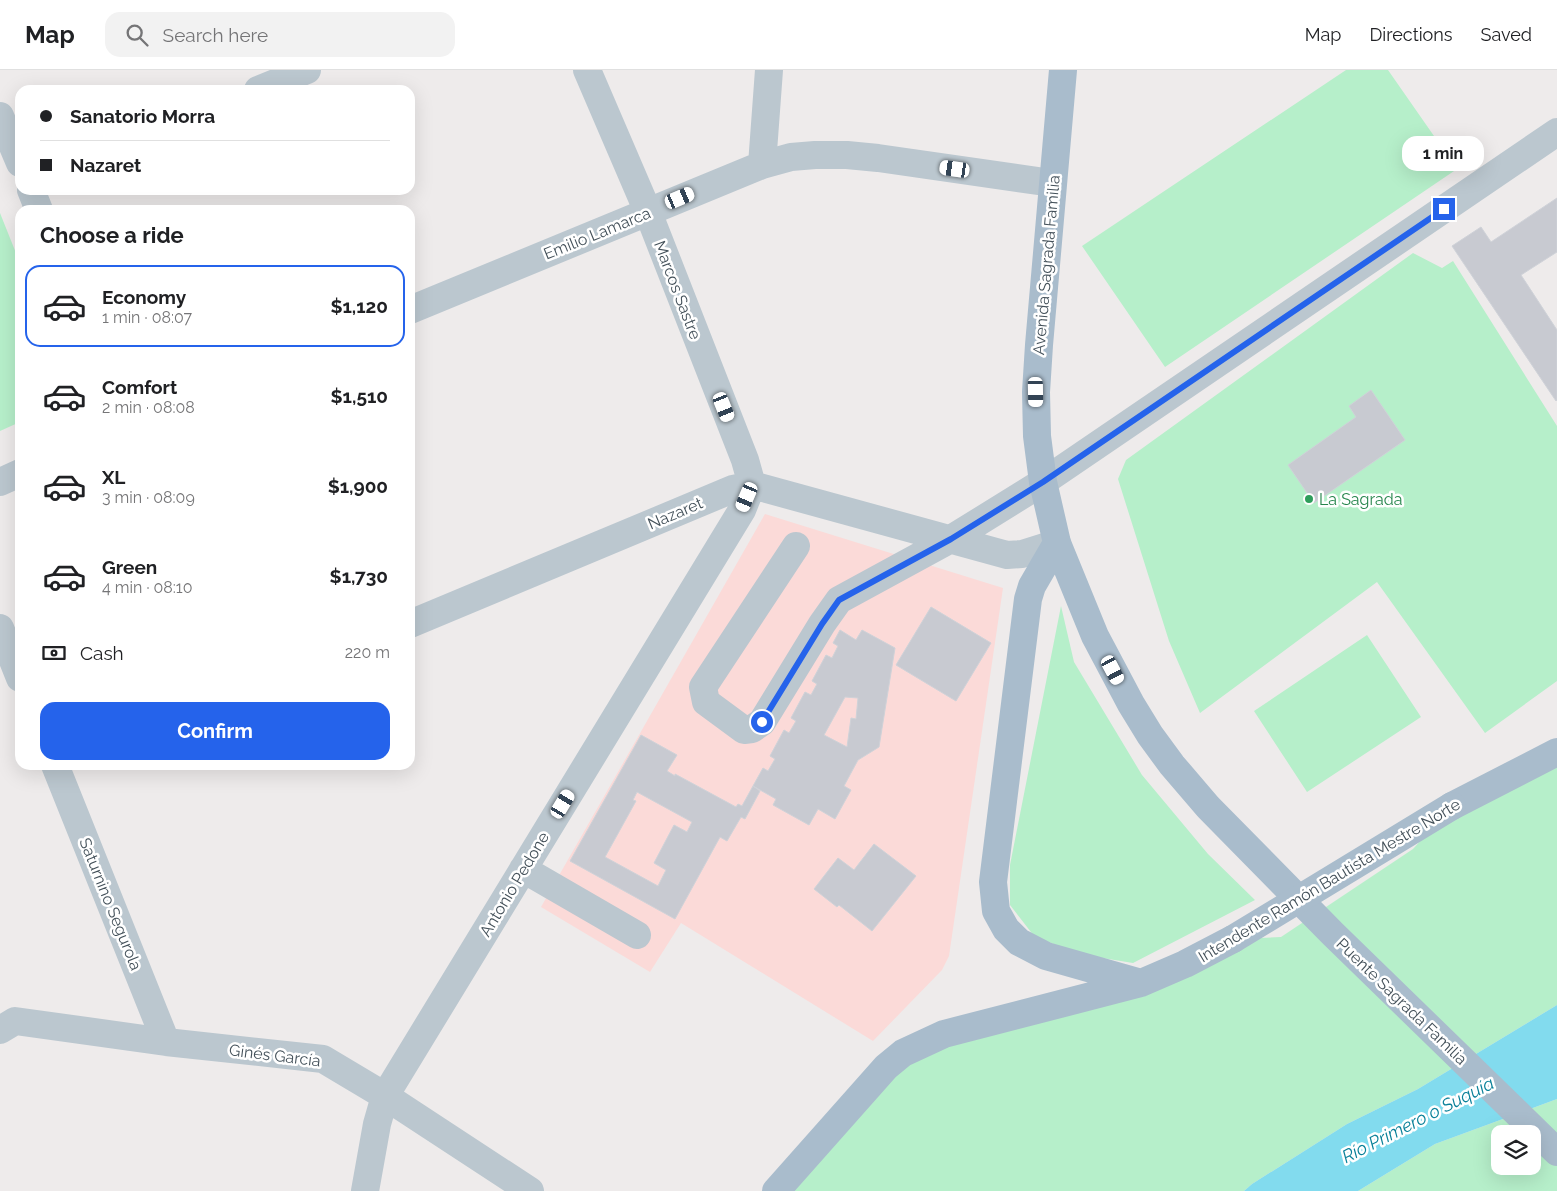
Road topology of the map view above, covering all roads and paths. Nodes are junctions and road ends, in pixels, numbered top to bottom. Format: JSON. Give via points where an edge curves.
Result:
{"nodes":[{"id":1,"x":307,"y":70,"type":"edge"},
{"id":2,"x":587,"y":70,"type":"edge"},
{"id":3,"x":769,"y":70,"type":"edge"},
{"id":4,"x":1063,"y":70,"type":"edge"},
{"id":5,"x":270,"y":85,"type":"edge"},
{"id":6,"x":0,"y":116,"type":"edge"},
{"id":7,"x":1557,"y":132,"type":"edge"},
{"id":8,"x":15,"y":151,"type":"edge"},
{"id":9,"x":762,"y":164,"type":"junction"},
{"id":10,"x":1052,"y":183,"type":"junction"},
{"id":11,"x":648,"y":212,"type":"junction"},
{"id":12,"x":415,"y":308,"type":"edge"},
{"id":13,"x":15,"y":475,"type":"edge"},
{"id":14,"x":0,"y":482,"type":"edge"},
{"id":15,"x":1043,"y":482,"type":"junction"},
{"id":16,"x":752,"y":485,"type":"junction"},
{"id":17,"x":951,"y":539,"type":"junction"},
{"id":18,"x":1056,"y":543,"type":"junction"},
{"id":19,"x":796,"y":546,"type":"dead end"},
{"id":20,"x":415,"y":622,"type":"edge"},
{"id":21,"x":0,"y":628,"type":"edge"},
{"id":22,"x":15,"y":666,"type":"edge"},
{"id":23,"x":1557,"y":752,"type":"edge"},
{"id":24,"x":62,"y":770,"type":"edge"},
{"id":25,"x":523,"y":869,"type":"junction"},
{"id":26,"x":1333,"y":934,"type":"joint"},
{"id":27,"x":637,"y":935,"type":"dead end"},
{"id":28,"x":1141,"y":983,"type":"junction"},
{"id":29,"x":5,"y":1023,"type":"edge"},
{"id":30,"x":166,"y":1042,"type":"junction"},
{"id":31,"x":385,"y":1096,"type":"junction"},
{"id":32,"x":1557,"y":1152,"type":"edge"},
{"id":33,"x":365,"y":1191,"type":"edge"},
{"id":34,"x":530,"y":1191,"type":"edge"},
{"id":35,"x":776,"y":1191,"type":"edge"}],
"edges":[{"from":1,"to":5,"type":"street"},
{"from":2,"to":11,"type":"street","name":"Marcos Sastre"},
{"from":3,"to":9,"type":"street"},
{"from":4,"to":10,"type":"main road","name":"Avenida Sagrada Familia"},
{"from":6,"to":8,"type":"street"},
{"from":7,"to":15,"type":"street"},
{"from":9,"to":10,"type":"street","name":"Emilio Lamarca","via":[[792,157],[847,155]]},
{"from":9,"to":11,"type":"street","name":"Emilio Lamarca"},
{"from":10,"to":15,"type":"main road","name":"Avenida Sagrada Familia","via":[[1036,392]]},
{"from":11,"to":12,"type":"street","name":"Emilio Lamarca"},
{"from":11,"to":16,"type":"street","name":"Marcos Sastre"},
{"from":13,"to":14,"type":"street"},
{"from":15,"to":17,"type":"street"},
{"from":15,"to":18,"type":"main road","name":"Avenida Sagrada Familia"},
{"from":16,"to":17,"type":"street","name":"Nazaret"},
{"from":16,"to":20,"type":"street","name":"Nazaret","via":[[733,489]]},
{"from":16,"to":25,"type":"street","name":"Antonio Pedone","via":[[742,510]]},
{"from":17,"to":18,"type":"street","name":"Nazaret","via":[[1007,555],[1022,554]]},
{"from":17,"to":19,"type":"street","via":[[839,600],[762,722],[744,730],[706,702],[703,687]]},
{"from":18,"to":26,"type":"main road","name":"Avenida Sagrada Familia","via":[[1095,636],[1150,735],[1208,807]]},
{"from":18,"to":28,"type":"main road","via":[[1028,599],[993,882],[996,911],[1006,929],[1019,942],[1046,956]]},
{"from":21,"to":22,"type":"street"},
{"from":23,"to":28,"type":"main road","name":"Intendente Ramón Bautista Mestre Norte","bridge":true,"via":[[1452,806],[1233,939]]},
{"from":24,"to":30,"type":"street","name":"Saturnino Segurola"},
{"from":25,"to":27,"type":"street"},
{"from":25,"to":31,"type":"street","name":"Antonio Pedone"},
{"from":26,"to":32,"type":"main road","name":"Puente Sagrada Familia"},
{"from":28,"to":35,"type":"main road","name":"Intendente Ramón Bautista Mestre Norte","via":[[944,1034],[903,1053],[886,1067]]},
{"from":29,"to":30,"type":"street","name":"Ginés García"},
{"from":30,"to":31,"type":"street","name":"Ginés García","via":[[323,1059]]},
{"from":31,"to":33,"type":"street","name":"Antonio Pedone"},
{"from":31,"to":34,"type":"street","name":"Ginés García"}]}
